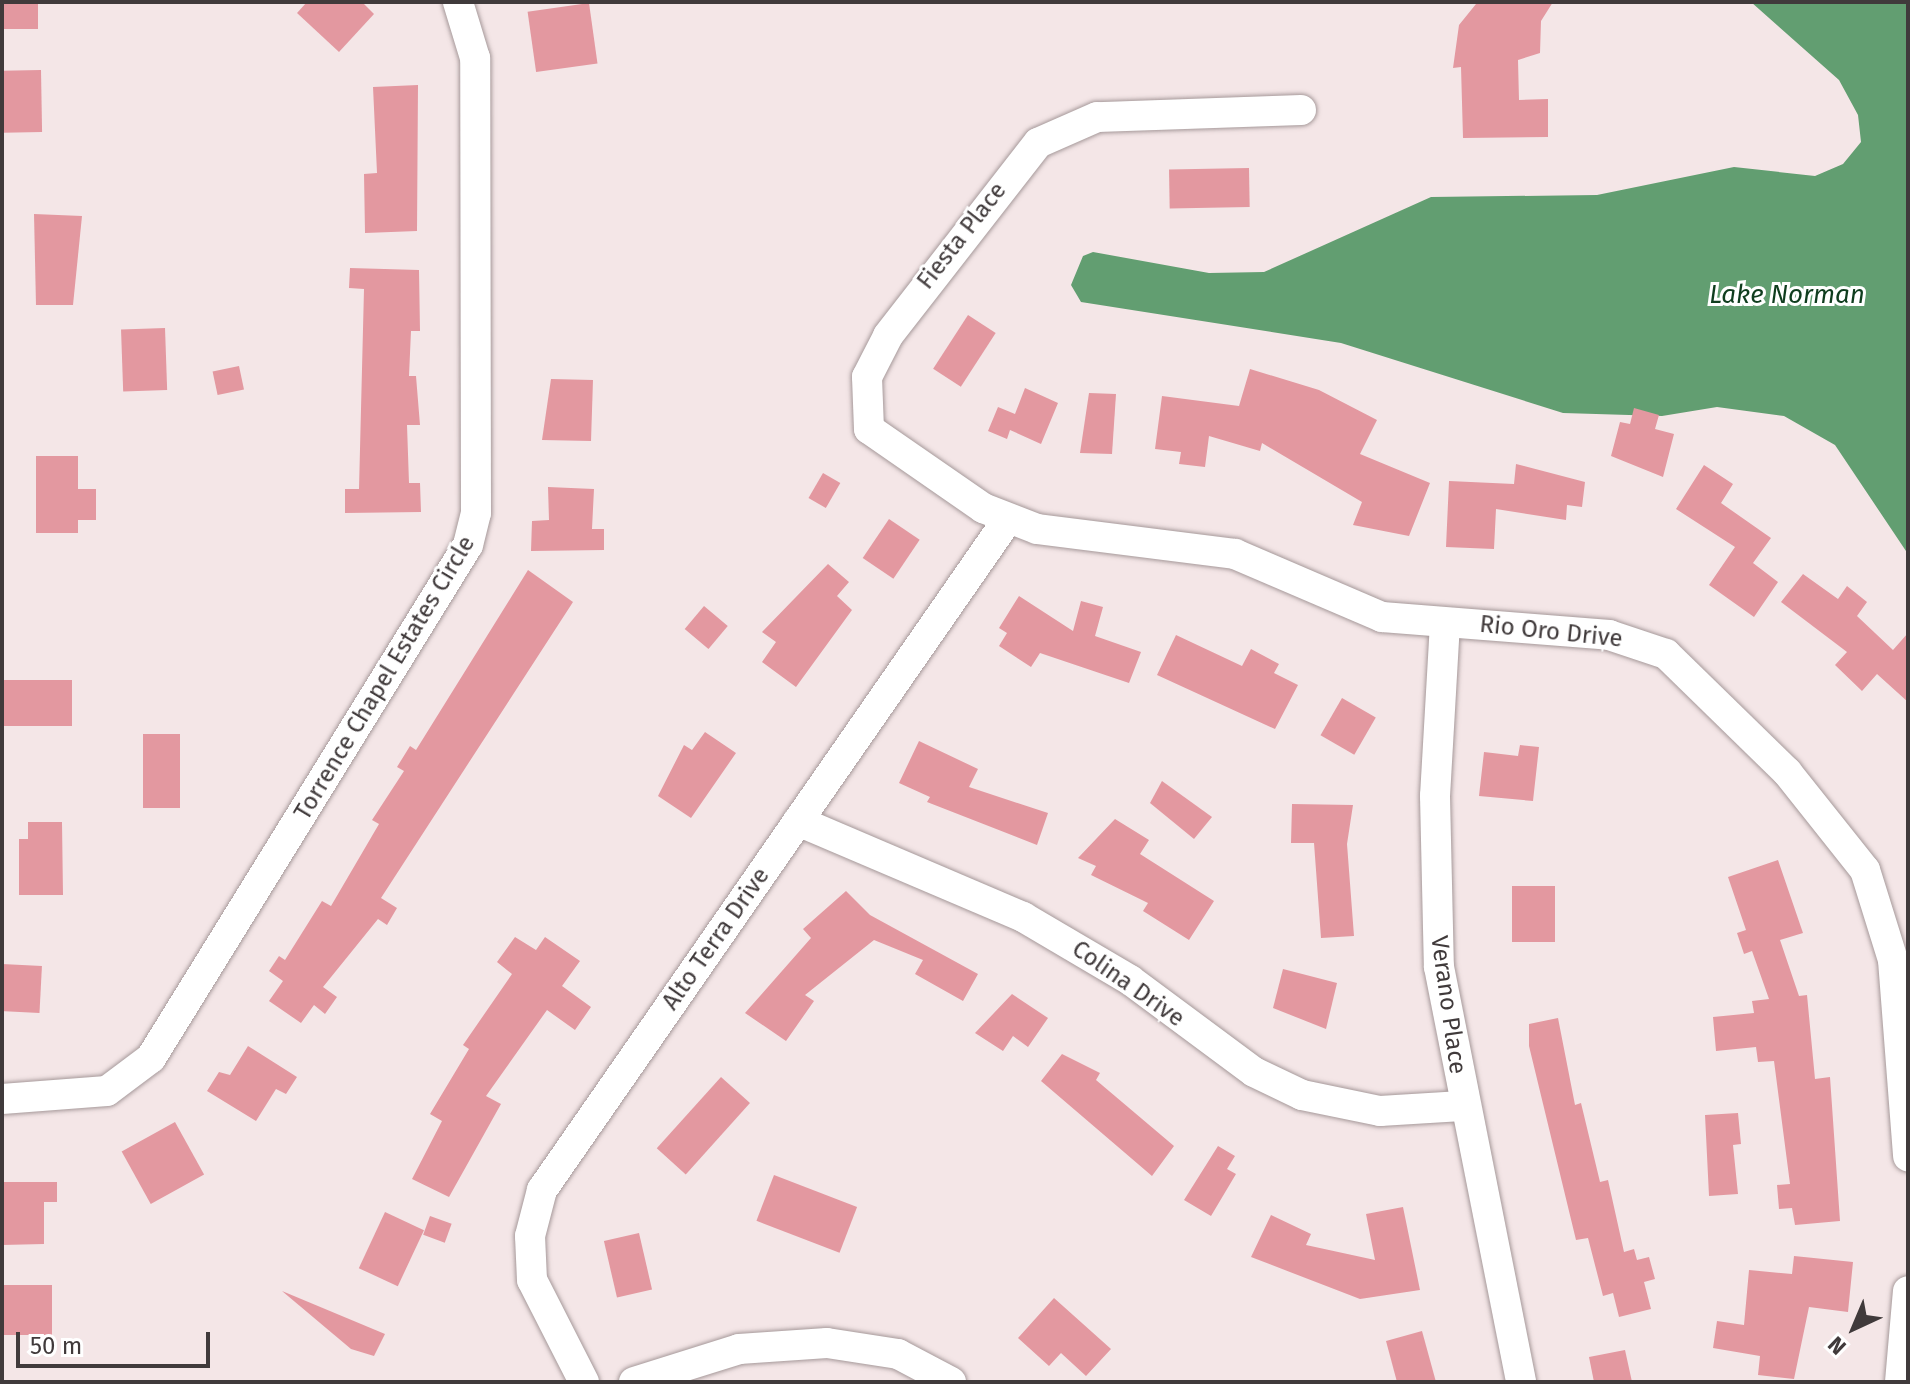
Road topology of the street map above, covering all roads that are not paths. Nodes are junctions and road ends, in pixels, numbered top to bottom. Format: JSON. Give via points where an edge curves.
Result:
{"nodes":[{"id":1,"x":458,"y":2,"type":"edge"},
{"id":2,"x":1301,"y":110,"type":"dead end"},
{"id":3,"x":1008,"y":519,"type":"junction"},
{"id":4,"x":1445,"y":623,"type":"junction"},
{"id":5,"x":798,"y":821,"type":"junction"},
{"id":6,"x":2,"y":1099,"type":"edge"},
{"id":7,"x":1462,"y":1106,"type":"junction"},
{"id":8,"x":1908,"y":1156,"type":"edge"},
{"id":9,"x":1908,"y":1291,"type":"edge"},
{"id":10,"x":584,"y":1382,"type":"edge"},
{"id":11,"x":634,"y":1382,"type":"edge"},
{"id":12,"x":951,"y":1382,"type":"edge"},
{"id":13,"x":1521,"y":1382,"type":"edge"},
{"id":14,"x":1900,"y":1382,"type":"edge"}],
"edges":[{"from":1,"to":6,"type":"street","name":"Torrence Chapel Estates Circle","via":[[475,58],[476,513],[468,545],[151,1058],[107,1091]]},
{"from":2,"to":3,"type":"street","name":"Fiesta Place","via":[[1134,113],[1072,123],[1038,143],[922,286],[867,377],[864,416],[881,441]]},
{"from":3,"to":4,"type":"street","name":"Rio Oro Drive","via":[[1059,533],[1235,554],[1359,611]]},
{"from":3,"to":5,"type":"street","name":"Alto Terra Drive"},
{"from":4,"to":7,"type":"street","name":"Verano Place","via":[[1436,902]]},
{"from":4,"to":8,"type":"street","name":"Rio Oro Drive","via":[[1609,635],[1666,654],[1844,836],[1865,870],[1893,960]]},
{"from":5,"to":7,"type":"street","name":"Colina Drive","via":[[1023,917],[1130,980],[1254,1072],[1302,1095],[1380,1111]]},
{"from":5,"to":10,"type":"street","name":"Alto Terra Drive","via":[[542,1190],[530,1236],[532,1280]]},
{"from":7,"to":13,"type":"street","name":"Verano Place"},
{"from":9,"to":14,"type":"street"},
{"from":11,"to":12,"type":"street","via":[[739,1349],[827,1343],[898,1354]]}]}
